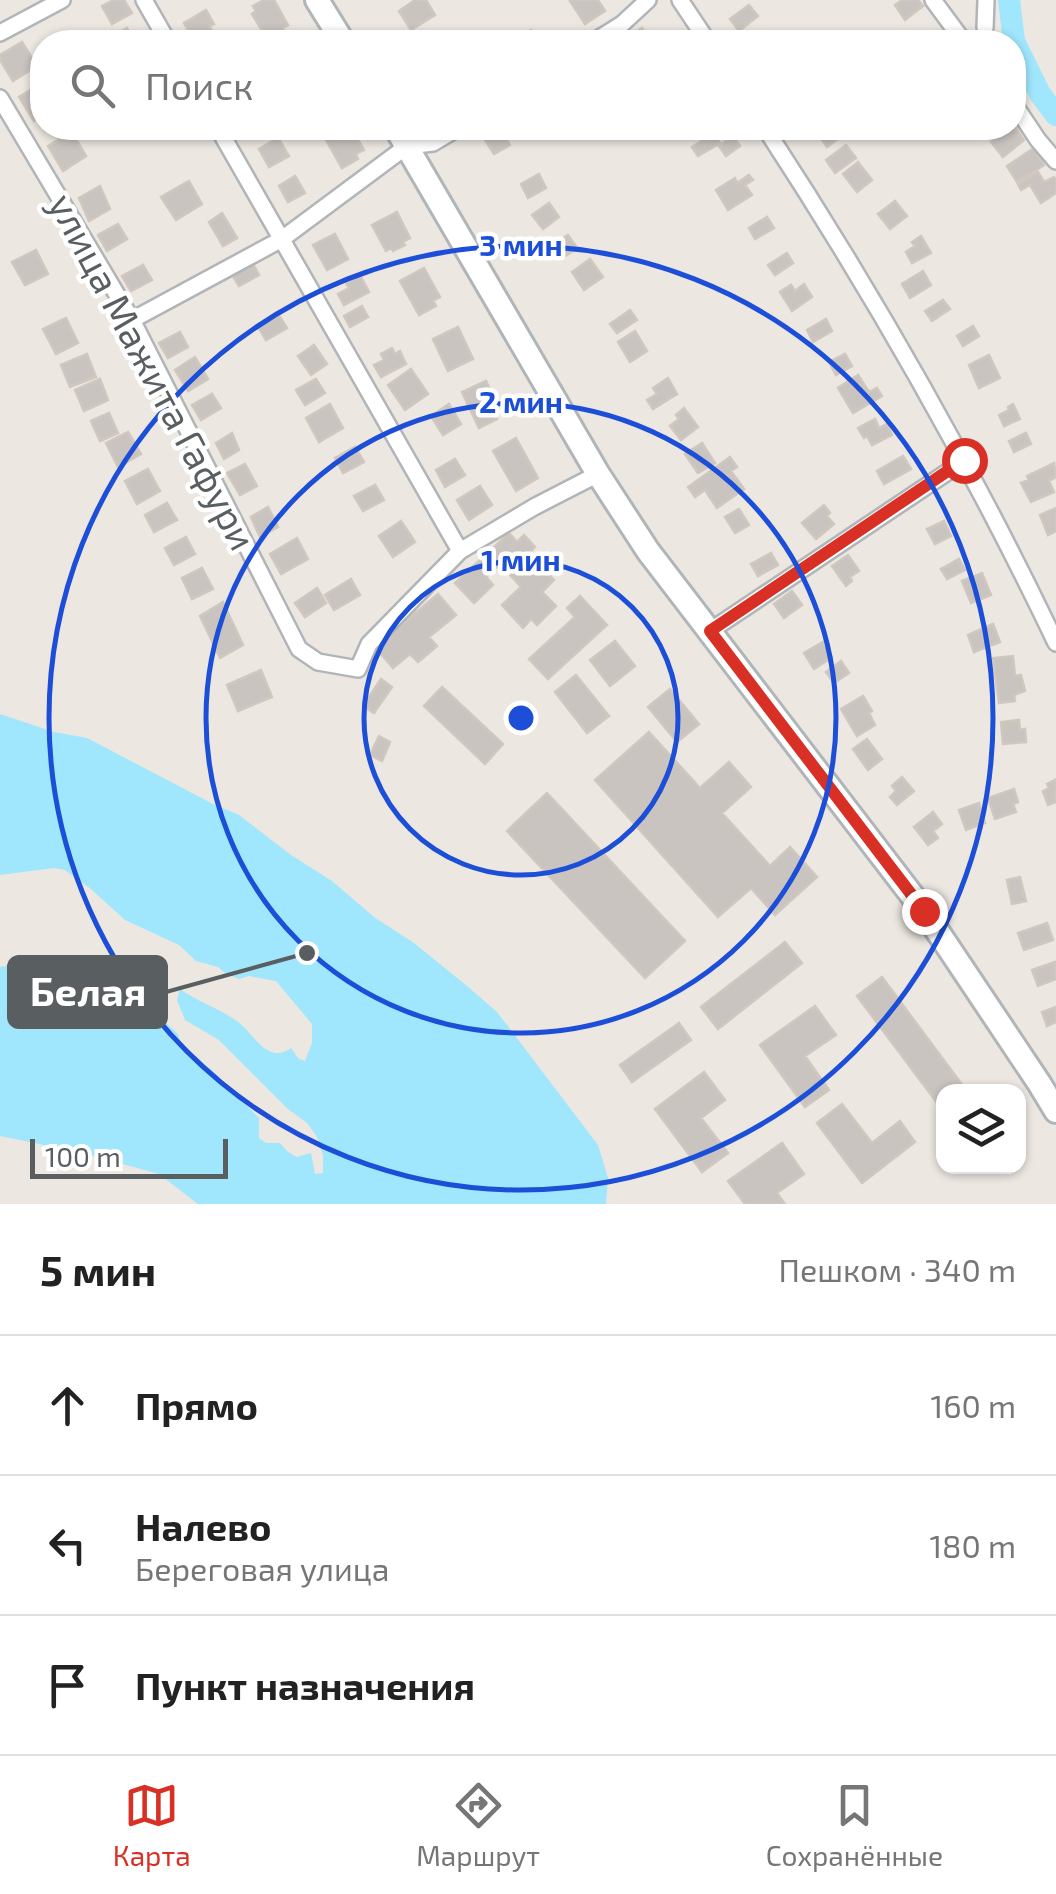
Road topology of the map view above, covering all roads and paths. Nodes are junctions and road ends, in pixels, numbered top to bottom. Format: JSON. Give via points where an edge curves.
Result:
{"nodes":[{"id":1,"x":62,"y":0,"type":"edge"},
{"id":2,"x":144,"y":0,"type":"edge"},
{"id":3,"x":317,"y":0,"type":"edge"},
{"id":4,"x":648,"y":0,"type":"edge"},
{"id":5,"x":680,"y":0,"type":"edge"},
{"id":6,"x":934,"y":0,"type":"edge"},
{"id":7,"x":986,"y":0,"type":"edge"},
{"id":8,"x":985,"y":28,"type":"dead end"},
{"id":9,"x":161,"y":30,"type":"edge"},
{"id":10,"x":336,"y":30,"type":"edge"},
{"id":11,"x":612,"y":30,"type":"edge"},
{"id":12,"x":700,"y":30,"type":"edge"},
{"id":13,"x":955,"y":30,"type":"edge"},
{"id":14,"x":0,"y":33,"type":"edge"},
{"id":15,"x":0,"y":98,"type":"edge"},
{"id":16,"x":1026,"y":122,"type":"edge"},
{"id":17,"x":225,"y":140,"type":"edge"},
{"id":18,"x":398,"y":140,"type":"edge"},
{"id":19,"x":404,"y":140,"type":"edge"},
{"id":20,"x":773,"y":140,"type":"edge"},
{"id":21,"x":1056,"y":161,"type":"edge"},
{"id":22,"x":282,"y":239,"type":"junction"},
{"id":23,"x":132,"y":320,"type":"junction"},
{"id":24,"x":964,"y":460,"type":"junction"},
{"id":25,"x":598,"y":474,"type":"junction"},
{"id":26,"x":460,"y":551,"type":"junction"},
{"id":27,"x":710,"y":631,"type":"junction"},
{"id":28,"x":1056,"y":643,"type":"edge"},
{"id":29,"x":1056,"y":1112,"type":"edge"}],
"edges":[{"from":1,"to":14,"type":"street"},
{"from":2,"to":9,"type":"street"},
{"from":3,"to":10,"type":"main road"},
{"from":4,"to":11,"type":"street"},
{"from":5,"to":12,"type":"street"},
{"from":6,"to":13,"type":"street"},
{"from":7,"to":8,"type":"street"},
{"from":15,"to":23,"type":"street","name":"улица Мажита Гафури"},
{"from":16,"to":21,"type":"street"},
{"from":17,"to":22,"type":"street"},
{"from":18,"to":22,"type":"street"},
{"from":19,"to":25,"type":"main road"},
{"from":20,"to":24,"type":"street"},
{"from":22,"to":23,"type":"street"},
{"from":22,"to":26,"type":"street"},
{"from":23,"to":26,"type":"street","name":"улица Мажита Гафури","via":[[299,649],[318,662],[358,669],[369,644]]},
{"from":24,"to":27,"type":"street"},
{"from":24,"to":28,"type":"street"},
{"from":25,"to":26,"type":"street"},
{"from":25,"to":27,"type":"main road"},
{"from":27,"to":29,"type":"main road","via":[[924,911]]}]}
